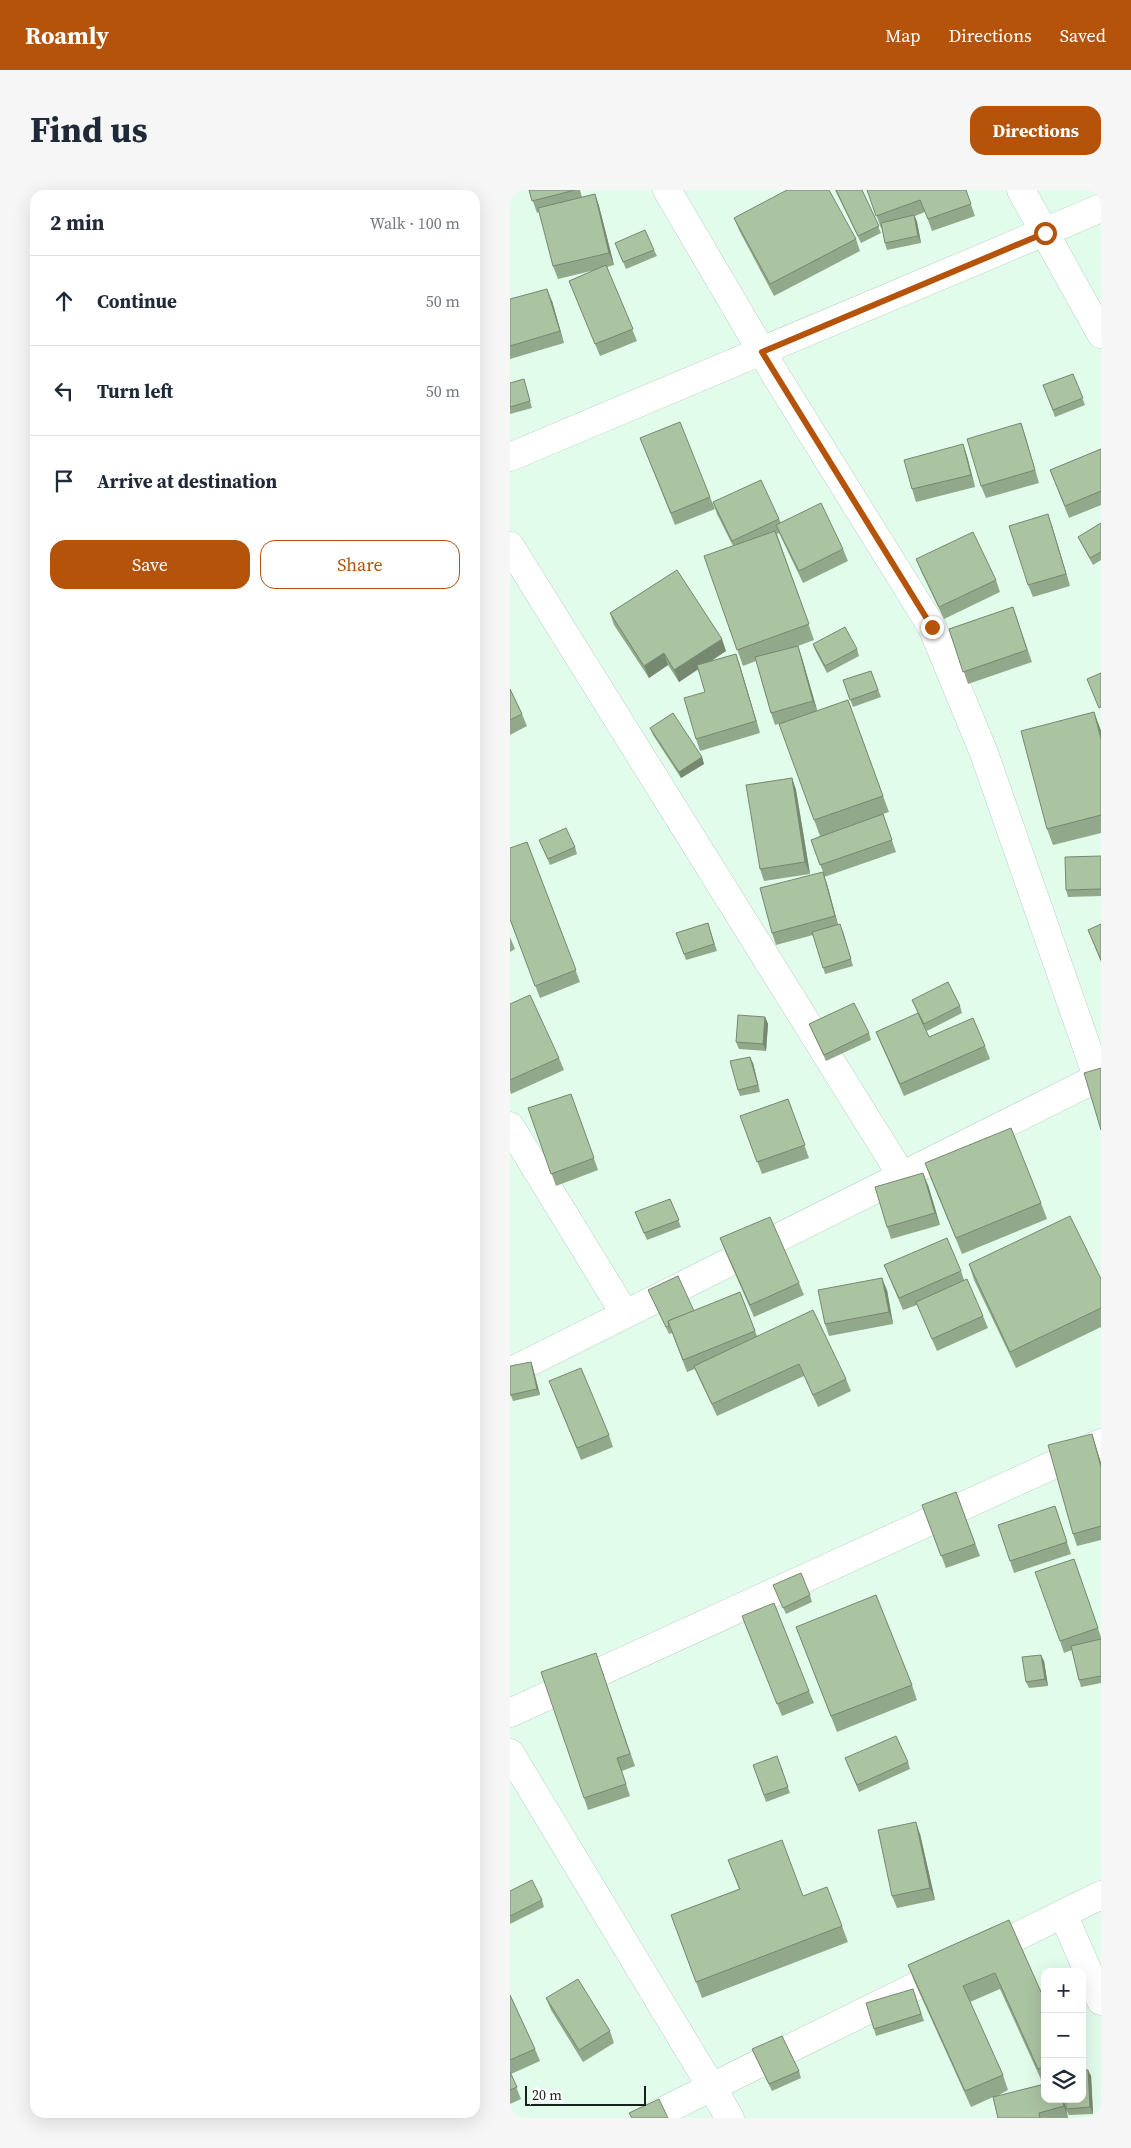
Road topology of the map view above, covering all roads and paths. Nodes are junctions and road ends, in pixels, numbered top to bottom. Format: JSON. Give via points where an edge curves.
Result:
{"nodes":[{"id":1,"x":667,"y":190,"type":"edge"},
{"id":2,"x":1021,"y":190,"type":"edge"},
{"id":3,"x":1101,"y":208,"type":"edge"},
{"id":4,"x":1045,"y":233,"type":"junction"},
{"id":5,"x":1101,"y":334,"type":"edge"},
{"id":6,"x":762,"y":352,"type":"junction"},
{"id":7,"x":510,"y":457,"type":"edge"},
{"id":8,"x":510,"y":546,"type":"edge"},
{"id":9,"x":1100,"y":1080,"type":"edge"},
{"id":10,"x":510,"y":1126,"type":"edge"},
{"id":11,"x":902,"y":1176,"type":"junction"},
{"id":12,"x":625,"y":1314,"type":"junction"},
{"id":13,"x":510,"y":1372,"type":"edge"},
{"id":14,"x":1101,"y":1443,"type":"edge"},
{"id":15,"x":510,"y":1714,"type":"edge"},
{"id":16,"x":510,"y":1753,"type":"edge"},
{"id":17,"x":1101,"y":1895,"type":"edge"},
{"id":18,"x":1063,"y":1914,"type":"junction"},
{"id":19,"x":1101,"y":2001,"type":"edge"},
{"id":20,"x":711,"y":2088,"type":"junction"},
{"id":21,"x":649,"y":2118,"type":"edge"},
{"id":22,"x":730,"y":2118,"type":"edge"}],
"edges":[{"from":1,"to":6,"type":"street"},
{"from":2,"to":4,"type":"street"},
{"from":3,"to":4,"type":"street"},
{"from":4,"to":5,"type":"street"},
{"from":4,"to":6,"type":"street"},
{"from":6,"to":7,"type":"street"},
{"from":6,"to":9,"type":"street","via":[[932,627],[984,753]]},
{"from":8,"to":11,"type":"street"},
{"from":9,"to":11,"type":"street"},
{"from":10,"to":12,"type":"street"},
{"from":11,"to":12,"type":"street"},
{"from":12,"to":13,"type":"street"},
{"from":14,"to":15,"type":"street"},
{"from":16,"to":20,"type":"street"},
{"from":17,"to":18,"type":"street"},
{"from":18,"to":19,"type":"street"},
{"from":18,"to":20,"type":"street"},
{"from":20,"to":21,"type":"street"},
{"from":20,"to":22,"type":"street"}]}
